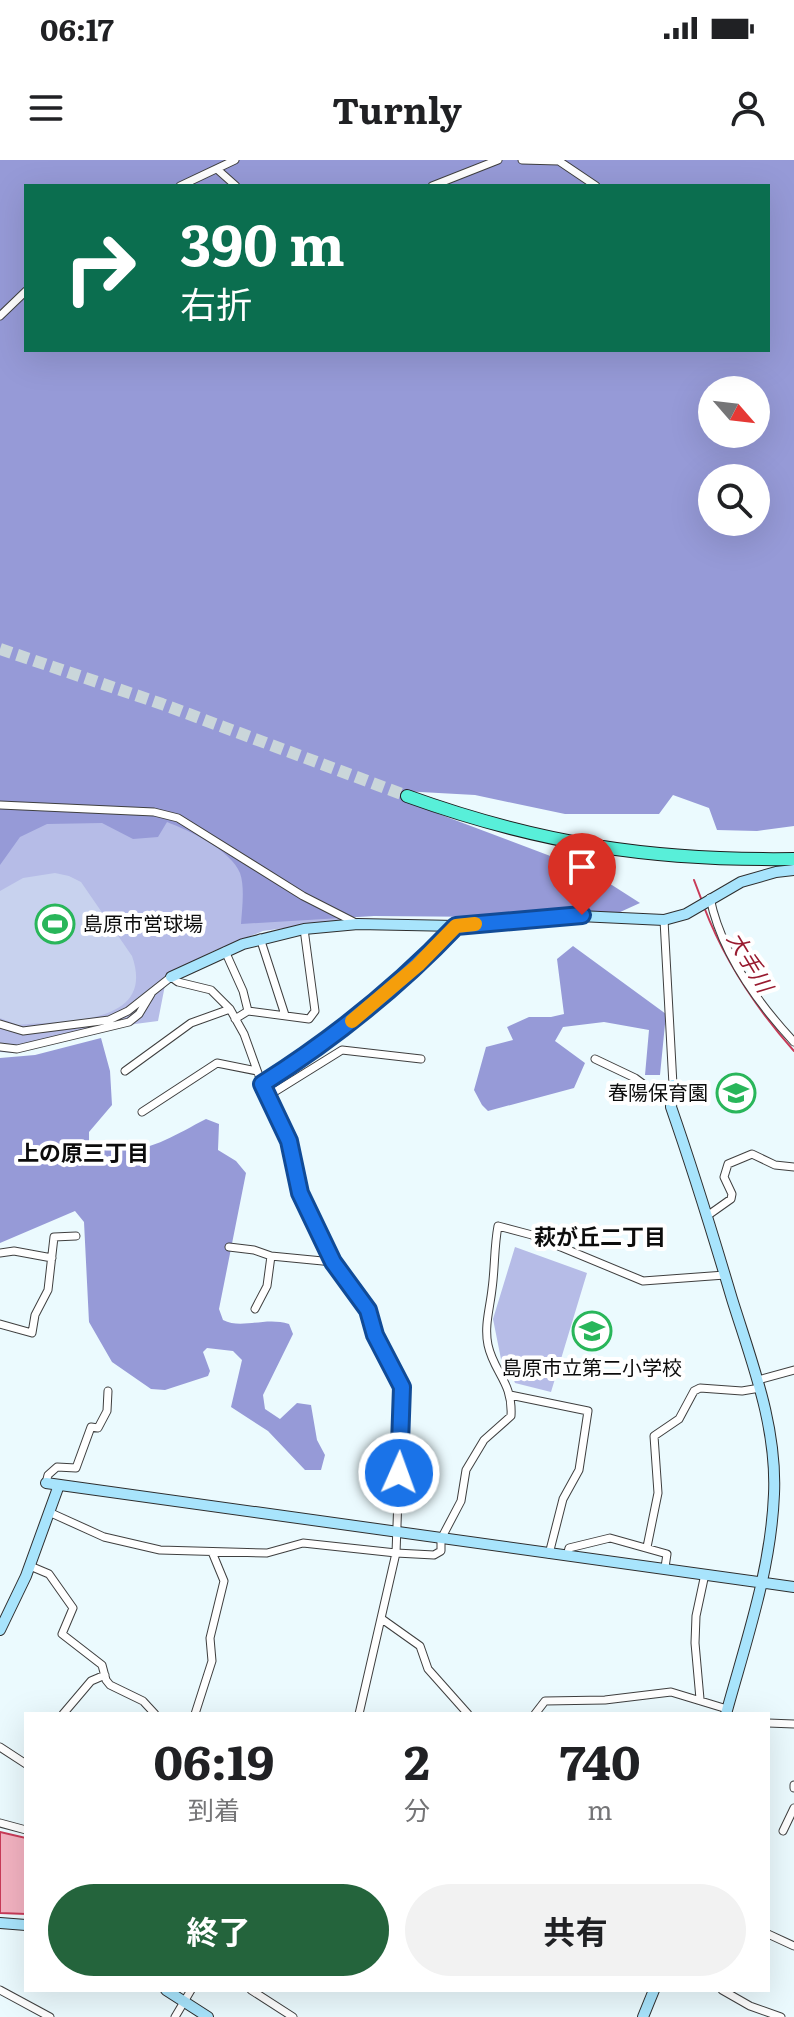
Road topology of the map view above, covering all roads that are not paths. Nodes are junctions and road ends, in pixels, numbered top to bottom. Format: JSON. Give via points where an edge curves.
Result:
{"nodes":[{"id":1,"x":235,"y":160,"type":"edge"},
{"id":2,"x":498,"y":160,"type":"edge"},
{"id":3,"x":522,"y":160,"type":"edge"},
{"id":4,"x":218,"y":170,"type":"junction"},
{"id":5,"x":185,"y":184,"type":"edge"},
{"id":6,"x":234,"y":184,"type":"edge"},
{"id":7,"x":437,"y":184,"type":"edge"},
{"id":8,"x":593,"y":184,"type":"edge"},
{"id":9,"x":24,"y":293,"type":"edge"},
{"id":10,"x":0,"y":316,"type":"edge"},
{"id":11,"x":407,"y":796,"type":"tunnel mouth"},
{"id":12,"x":0,"y":805,"type":"edge"},
{"id":13,"x":794,"y":859,"type":"edge"},
{"id":14,"x":794,"y":870,"type":"edge"},
{"id":15,"x":705,"y":902,"type":"junction"},
{"id":16,"x":664,"y":920,"type":"junction"},
{"id":17,"x":358,"y":924,"type":"junction"},
{"id":18,"x":456,"y":926,"type":"junction"},
{"id":19,"x":304,"y":929,"type":"junction"},
{"id":20,"x":260,"y":938,"type":"junction"},
{"id":21,"x":225,"y":951,"type":"junction"},
{"id":22,"x":171,"y":977,"type":"junction"},
{"id":23,"x":154,"y":989,"type":"junction"},
{"id":24,"x":230,"y":1009,"type":"junction"},
{"id":25,"x":248,"y":1011,"type":"junction"},
{"id":26,"x":285,"y":1015,"type":"junction"},
{"id":27,"x":235,"y":1019,"type":"junction"},
{"id":28,"x":0,"y":1024,"type":"edge"},
{"id":29,"x":794,"y":1042,"type":"edge"},
{"id":30,"x":0,"y":1047,"type":"edge"},
{"id":31,"x":421,"y":1059,"type":"dead end"},
{"id":32,"x":595,"y":1059,"type":"dead end"},
{"id":33,"x":125,"y":1071,"type":"dead end"},
{"id":34,"x":257,"y":1071,"type":"junction"},
{"id":35,"x":262,"y":1084,"type":"junction"},
{"id":36,"x":673,"y":1085,"type":"junction"},
{"id":37,"x":268,"y":1096,"type":"junction"},
{"id":38,"x":142,"y":1112,"type":"dead end"},
{"id":39,"x":794,"y":1167,"type":"edge"},
{"id":40,"x":707,"y":1216,"type":"junction"},
{"id":41,"x":76,"y":1236,"type":"dead end"},
{"id":42,"x":229,"y":1247,"type":"dead end"},
{"id":43,"x":0,"y":1253,"type":"edge"},
{"id":44,"x":271,"y":1256,"type":"junction"},
{"id":45,"x":52,"y":1258,"type":"junction"},
{"id":46,"x":333,"y":1262,"type":"junction"},
{"id":47,"x":725,"y":1275,"type":"junction"},
{"id":48,"x":255,"y":1309,"type":"dead end"},
{"id":49,"x":0,"y":1324,"type":"edge"},
{"id":50,"x":794,"y":1370,"type":"edge"},
{"id":51,"x":759,"y":1384,"type":"junction"},
{"id":52,"x":108,"y":1391,"type":"dead end"},
{"id":53,"x":510,"y":1395,"type":"junction"},
{"id":54,"x":46,"y":1483,"type":"joint"},
{"id":55,"x":59,"y":1485,"type":"junction"},
{"id":56,"x":51,"y":1513,"type":"junction"},
{"id":57,"x":397,"y":1533,"type":"junction"},
{"id":58,"x":441,"y":1539,"type":"junction"},
{"id":59,"x":647,"y":1547,"type":"junction"},
{"id":60,"x":212,"y":1552,"type":"junction"},
{"id":61,"x":396,"y":1553,"type":"junction"},
{"id":62,"x":549,"y":1554,"type":"junction"},
{"id":63,"x":567,"y":1556,"type":"junction"},
{"id":64,"x":30,"y":1566,"type":"junction"},
{"id":65,"x":665,"y":1567,"type":"junction"},
{"id":66,"x":705,"y":1574,"type":"junction"},
{"id":67,"x":763,"y":1583,"type":"junction"},
{"id":68,"x":794,"y":1587,"type":"edge"},
{"id":69,"x":382,"y":1619,"type":"junction"},
{"id":70,"x":0,"y":1630,"type":"edge"},
{"id":71,"x":105,"y":1675,"type":"junction"},
{"id":72,"x":700,"y":1699,"type":"junction"},
{"id":73,"x":727,"y":1711,"type":"edge"},
{"id":74,"x":65,"y":1712,"type":"edge"},
{"id":75,"x":153,"y":1712,"type":"edge"},
{"id":76,"x":196,"y":1712,"type":"edge"},
{"id":77,"x":359,"y":1712,"type":"edge"},
{"id":78,"x":466,"y":1712,"type":"edge"},
{"id":79,"x":536,"y":1712,"type":"edge"},
{"id":80,"x":770,"y":1723,"type":"edge"},
{"id":81,"x":794,"y":1724,"type":"edge"},
{"id":82,"x":0,"y":1747,"type":"edge"},
{"id":83,"x":24,"y":1763,"type":"edge"},
{"id":84,"x":794,"y":1808,"type":"edge"},
{"id":85,"x":0,"y":1823,"type":"edge"},
{"id":86,"x":24,"y":1829,"type":"edge"},
{"id":87,"x":783,"y":1831,"type":"dead end"},
{"id":88,"x":0,"y":1923,"type":"edge"},
{"id":89,"x":24,"y":1925,"type":"edge"},
{"id":90,"x":770,"y":1935,"type":"edge"},
{"id":91,"x":794,"y":1946,"type":"edge"},
{"id":92,"x":0,"y":1990,"type":"edge"},
{"id":93,"x":169,"y":1992,"type":"edge"},
{"id":94,"x":190,"y":1992,"type":"edge"},
{"id":95,"x":254,"y":1992,"type":"edge"},
{"id":96,"x":653,"y":1992,"type":"edge"},
{"id":97,"x":726,"y":1992,"type":"edge"},
{"id":98,"x":184,"y":2001,"type":"junction"},
{"id":99,"x":750,"y":2006,"type":"junction"},
{"id":100,"x":284,"y":2014,"type":"edge"},
{"id":101,"x":50,"y":2017,"type":"edge"},
{"id":102,"x":175,"y":2017,"type":"edge"},
{"id":103,"x":208,"y":2017,"type":"edge"},
{"id":104,"x":293,"y":2017,"type":"edge"},
{"id":105,"x":643,"y":2017,"type":"edge"},
{"id":106,"x":747,"y":2017,"type":"edge"},
{"id":107,"x":781,"y":2017,"type":"edge"}],
"edges":[{"from":1,"to":4,"type":"street"},
{"from":2,"to":7,"type":"street"},
{"from":3,"to":8,"type":"street","via":[[559,161]]},
{"from":4,"to":5,"type":"street"},
{"from":4,"to":6,"type":"street"},
{"from":9,"to":10,"type":"street"},
{"from":11,"to":13,"type":"highway","via":[[492,825],[597,848],[670,857]]},
{"from":12,"to":17,"type":"street","via":[[154,812],[178,818]]},
{"from":14,"to":15,"type":"street","via":[[741,882]]},
{"from":15,"to":16,"type":"street"},
{"from":15,"to":29,"type":"street","via":[[746,980]]},
{"from":16,"to":18,"type":"street","via":[[558,915]]},
{"from":16,"to":36,"type":"street"},
{"from":17,"to":18,"type":"street"},
{"from":17,"to":19,"type":"street"},
{"from":18,"to":35,"type":"street","via":[[347,1026]]},
{"from":19,"to":20,"type":"street"},
{"from":19,"to":26,"type":"street","via":[[315,1011],[309,1019]]},
{"from":20,"to":21,"type":"street"},
{"from":20,"to":26,"type":"street"},
{"from":21,"to":22,"type":"street"},
{"from":21,"to":25,"type":"street"},
{"from":22,"to":23,"type":"street"},
{"from":22,"to":24,"type":"street","via":[[211,990]]},
{"from":23,"to":28,"type":"street","via":[[109,1020],[23,1031]]},
{"from":23,"to":30,"type":"street","via":[[133,1021],[17,1049]]},
{"from":24,"to":27,"type":"street"},
{"from":24,"to":33,"type":"street","via":[[191,1023]]},
{"from":25,"to":26,"type":"street"},
{"from":25,"to":27,"type":"street"},
{"from":27,"to":34,"type":"street"},
{"from":31,"to":37,"type":"street","via":[[342,1050]]},
{"from":32,"to":36,"type":"street","via":[[650,1089]]},
{"from":34,"to":35,"type":"street"},
{"from":34,"to":38,"type":"street","via":[[217,1063]]},
{"from":35,"to":37,"type":"street"},
{"from":36,"to":40,"type":"street","via":[[671,1107]]},
{"from":37,"to":46,"type":"street","via":[[289,1141],[300,1193]]},
{"from":39,"to":40,"type":"street","via":[[752,1154],[728,1164],[724,1177],[732,1197]]},
{"from":40,"to":47,"type":"street"},
{"from":41,"to":45,"type":"street","via":[[54,1237]]},
{"from":42,"to":44,"type":"street"},
{"from":43,"to":45,"type":"street"},
{"from":44,"to":46,"type":"street"},
{"from":44,"to":48,"type":"street","via":[[267,1286]]},
{"from":45,"to":49,"type":"street","via":[[48,1290],[32,1333]]},
{"from":46,"to":57,"type":"street","via":[[368,1310],[402,1387]]},
{"from":47,"to":51,"type":"street"},
{"from":47,"to":53,"type":"street","via":[[643,1281],[498,1226],[486,1324],[492,1358]]},
{"from":50,"to":51,"type":"street"},
{"from":51,"to":59,"type":"street","via":[[742,1391],[700,1388],[679,1419],[654,1436],[658,1493]]},
{"from":51,"to":67,"type":"street","via":[[774,1483]]},
{"from":52,"to":54,"type":"street","via":[[107,1411],[98,1428],[91,1427],[76,1468],[57,1467]]},
{"from":53,"to":58,"type":"street","via":[[511,1416],[484,1440],[466,1470],[461,1501]]},
{"from":53,"to":62,"type":"street","via":[[588,1411],[579,1470],[563,1499]]},
{"from":54,"to":55,"type":"street"},
{"from":55,"to":56,"type":"street"},
{"from":55,"to":57,"type":"street"},
{"from":56,"to":60,"type":"street","via":[[104,1537],[160,1550]]},
{"from":56,"to":64,"type":"street"},
{"from":57,"to":58,"type":"street"},
{"from":57,"to":61,"type":"street"},
{"from":58,"to":61,"type":"street","via":[[441,1551],[434,1555]]},
{"from":58,"to":62,"type":"street"},
{"from":59,"to":63,"type":"street","via":[[605,1538],[569,1548]]},
{"from":59,"to":65,"type":"street","via":[[667,1554]]},
{"from":60,"to":61,"type":"street","via":[[267,1553],[303,1543]]},
{"from":60,"to":76,"type":"street","via":[[224,1581],[210,1638],[212,1661]]},
{"from":61,"to":69,"type":"street"},
{"from":62,"to":63,"type":"street"},
{"from":63,"to":65,"type":"street"},
{"from":64,"to":70,"type":"street"},
{"from":64,"to":71,"type":"street","via":[[49,1574],[73,1608],[62,1634],[102,1665]]},
{"from":65,"to":66,"type":"street"},
{"from":66,"to":67,"type":"street"},
{"from":66,"to":72,"type":"street","via":[[696,1616]]},
{"from":67,"to":68,"type":"street"},
{"from":67,"to":73,"type":"street"},
{"from":69,"to":77,"type":"street"},
{"from":69,"to":78,"type":"street","via":[[420,1646],[428,1669]]},
{"from":71,"to":74,"type":"street","via":[[91,1681]]},
{"from":71,"to":75,"type":"street","via":[[110,1685]]},
{"from":72,"to":73,"type":"street"},
{"from":72,"to":79,"type":"street","via":[[671,1692],[549,1700]]},
{"from":80,"to":81,"type":"street"},
{"from":82,"to":83,"type":"street"},
{"from":84,"to":87,"type":"street"},
{"from":85,"to":86,"type":"street"},
{"from":88,"to":89,"type":"street"},
{"from":90,"to":91,"type":"street"},
{"from":92,"to":101,"type":"street"},
{"from":93,"to":98,"type":"street"},
{"from":94,"to":98,"type":"street"},
{"from":95,"to":100,"type":"street"},
{"from":96,"to":105,"type":"street"},
{"from":97,"to":99,"type":"street"},
{"from":98,"to":102,"type":"street"},
{"from":98,"to":103,"type":"street"},
{"from":99,"to":106,"type":"street"},
{"from":99,"to":107,"type":"street"},
{"from":100,"to":104,"type":"street"}]}
